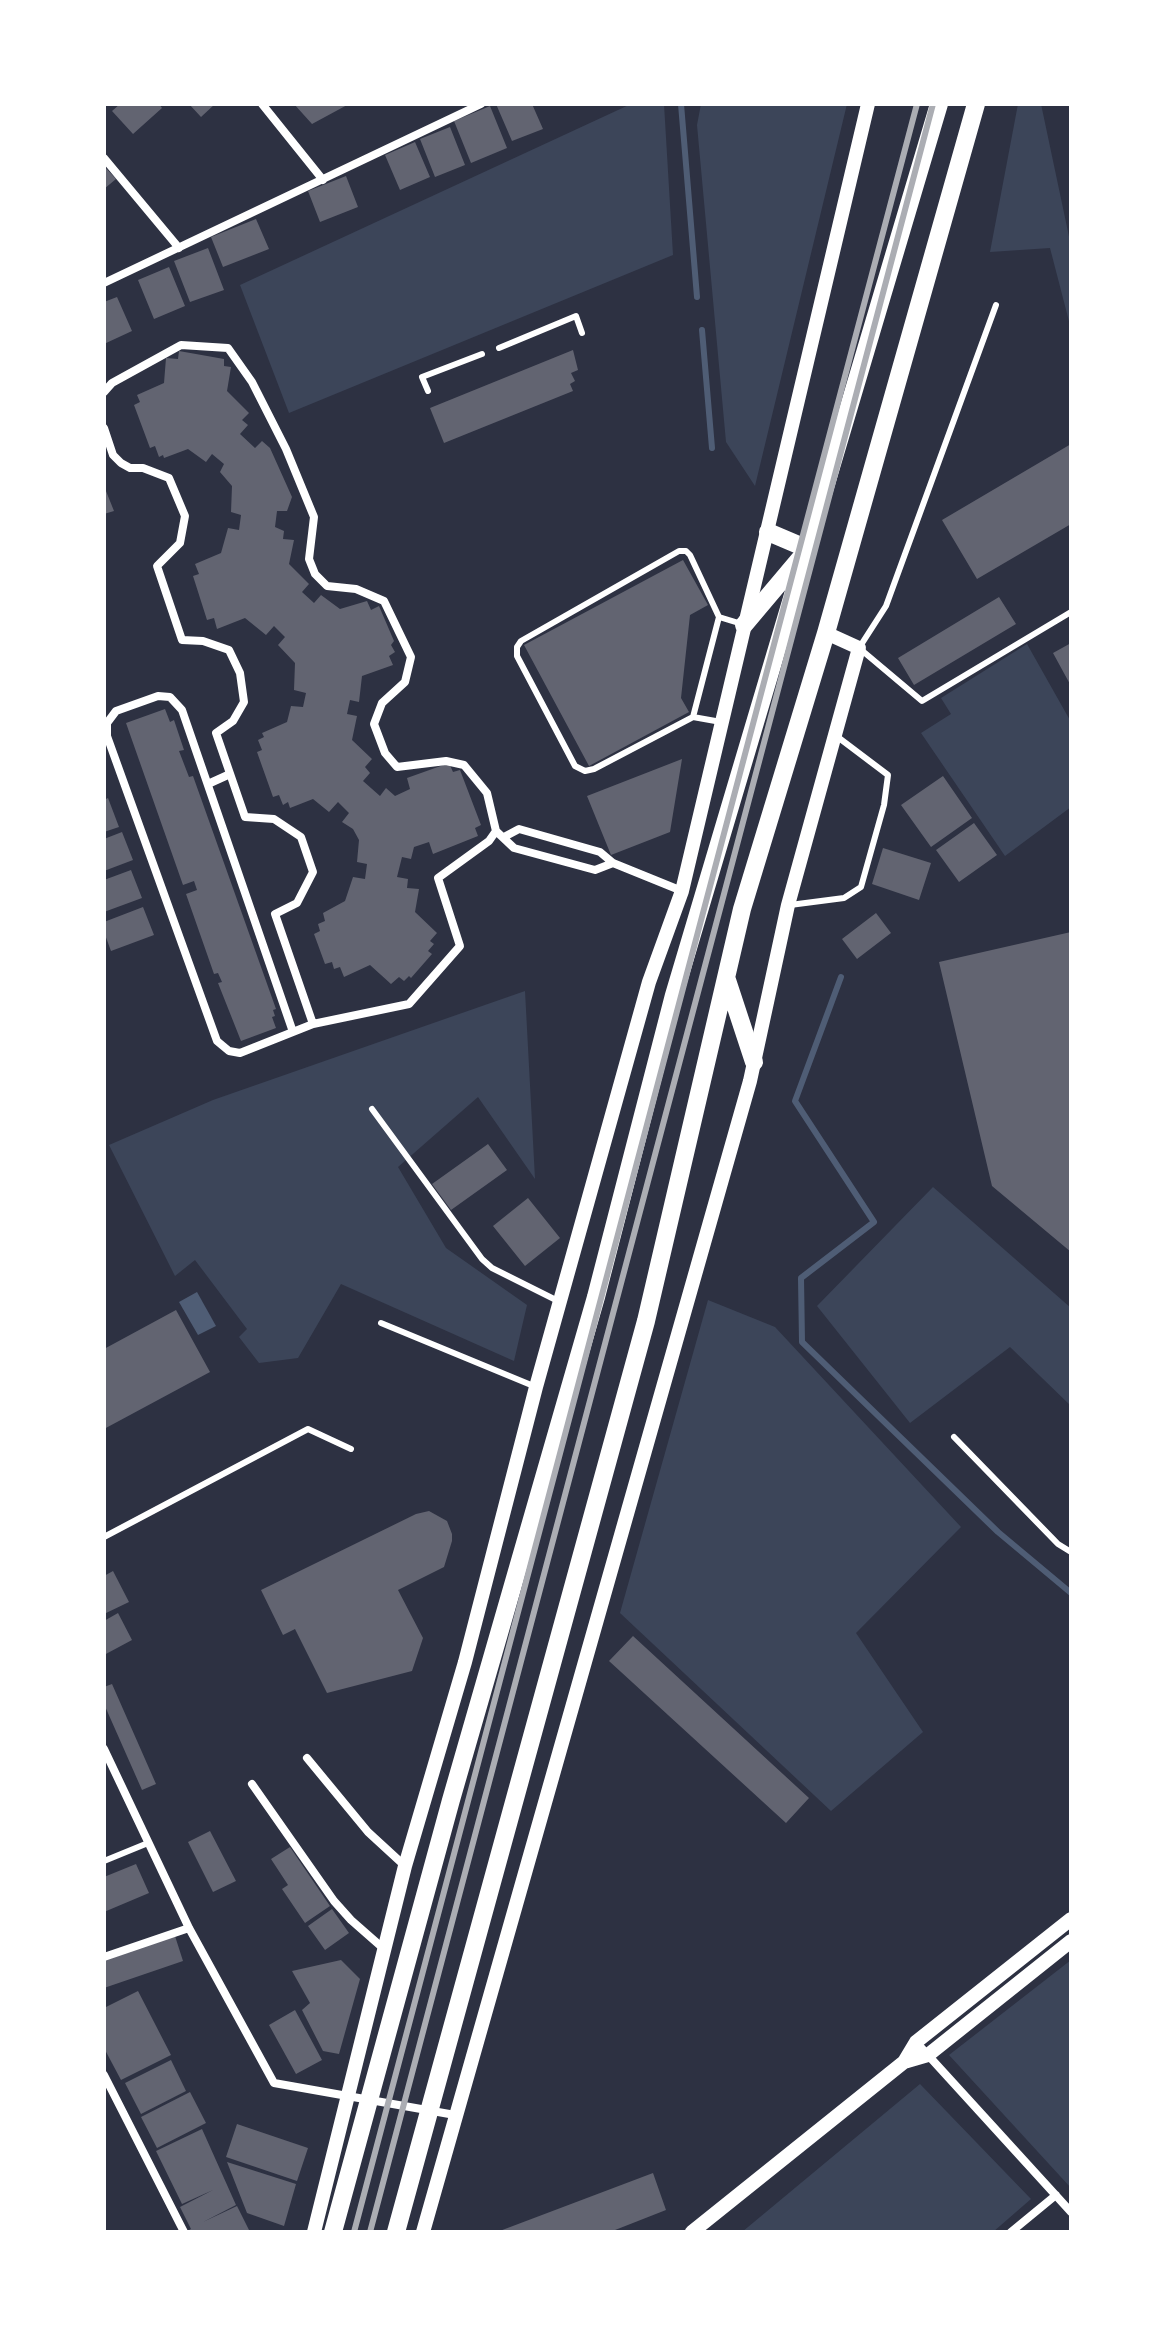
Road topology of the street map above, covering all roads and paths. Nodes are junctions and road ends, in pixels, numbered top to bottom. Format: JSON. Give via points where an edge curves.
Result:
{"nodes":[{"id":1,"x":262,"y":104,"type":"edge"},
{"id":2,"x":481,"y":104,"type":"edge"},
{"id":3,"x":868,"y":104,"type":"edge"},
{"id":4,"x":939,"y":104,"type":"edge"},
{"id":5,"x":976,"y":104,"type":"edge"},
{"id":6,"x":104,"y":158,"type":"edge"},
{"id":7,"x":323,"y":180,"type":"junction"},
{"id":8,"x":179,"y":248,"type":"junction"},
{"id":9,"x":104,"y":283,"type":"edge"},
{"id":10,"x":996,"y":305,"type":"dead end"},
{"id":11,"x":582,"y":333,"type":"dead end"},
{"id":12,"x":499,"y":348,"type":"dead end"},
{"id":13,"x":482,"y":354,"type":"dead end"},
{"id":14,"x":428,"y":391,"type":"dead end"},
{"id":15,"x":104,"y":392,"type":"edge"},
{"id":16,"x":104,"y":428,"type":"edge"},
{"id":17,"x":768,"y":532,"type":"junction"},
{"id":18,"x":808,"y":549,"type":"junction"},
{"id":19,"x":1071,"y":612,"type":"edge"},
{"id":20,"x":719,"y":617,"type":"junction"},
{"id":21,"x":744,"y":625,"type":"junction"},
{"id":22,"x":826,"y":633,"type":"junction"},
{"id":23,"x":859,"y":648,"type":"junction"},
{"id":24,"x":693,"y":717,"type":"junction"},
{"id":25,"x":721,"y":722,"type":"junction"},
{"id":26,"x":835,"y":735,"type":"junction"},
{"id":27,"x":230,"y":774,"type":"junction"},
{"id":28,"x":208,"y":784,"type":"junction"},
{"id":29,"x":500,"y":834,"type":"junction"},
{"id":30,"x":613,"y":863,"type":"junction"},
{"id":31,"x":682,"y":891,"type":"junction"},
{"id":32,"x":788,"y":905,"type":"junction"},
{"id":33,"x":727,"y":980,"type":"junction"},
{"id":34,"x":313,"y":1024,"type":"junction"},
{"id":35,"x":293,"y":1032,"type":"junction"},
{"id":36,"x":754,"y":1062,"type":"junction"},
{"id":37,"x":372,"y":1109,"type":"dead end"},
{"id":38,"x":560,"y":1302,"type":"junction"},
{"id":39,"x":381,"y":1323,"type":"dead end"},
{"id":40,"x":536,"y":1387,"type":"junction"},
{"id":41,"x":954,"y":1437,"type":"dead end"},
{"id":42,"x":351,"y":1449,"type":"dead end"},
{"id":43,"x":104,"y":1537,"type":"edge"},
{"id":44,"x":1071,"y":1552,"type":"edge"},
{"id":45,"x":104,"y":1749,"type":"edge"},
{"id":46,"x":307,"y":1758,"type":"dead end"},
{"id":47,"x":252,"y":1784,"type":"dead end"},
{"id":48,"x":148,"y":1843,"type":"junction"},
{"id":49,"x":104,"y":1861,"type":"edge"},
{"id":50,"x":405,"y":1866,"type":"junction"},
{"id":51,"x":1071,"y":1919,"type":"edge"},
{"id":52,"x":189,"y":1928,"type":"junction"},
{"id":53,"x":1071,"y":1941,"type":"edge"},
{"id":54,"x":385,"y":1950,"type":"junction"},
{"id":55,"x":104,"y":1957,"type":"edge"},
{"id":56,"x":916,"y":2042,"type":"junction"},
{"id":57,"x":928,"y":2055,"type":"junction"},
{"id":58,"x":904,"y":2062,"type":"junction"},
{"id":59,"x":104,"y":2075,"type":"edge"},
{"id":60,"x":347,"y":2098,"type":"junction"},
{"id":61,"x":455,"y":2115,"type":"junction"},
{"id":62,"x":1056,"y":2195,"type":"junction"},
{"id":63,"x":1071,"y":2212,"type":"edge"},
{"id":64,"x":184,"y":2232,"type":"edge"},
{"id":65,"x":314,"y":2232,"type":"edge"},
{"id":66,"x":333,"y":2232,"type":"edge"},
{"id":67,"x":396,"y":2232,"type":"edge"},
{"id":68,"x":423,"y":2232,"type":"edge"},
{"id":69,"x":692,"y":2232,"type":"edge"},
{"id":70,"x":1011,"y":2232,"type":"edge"}],
"edges":[{"from":1,"to":7,"type":"street"},
{"from":2,"to":7,"type":"street"},
{"from":3,"to":17,"type":"street"},
{"from":4,"to":18,"type":"highway"},
{"from":5,"to":22,"type":"highway"},
{"from":6,"to":8,"type":"street"},
{"from":7,"to":8,"type":"street"},
{"from":8,"to":9,"type":"street"},
{"from":10,"to":23,"type":"lane","via":[[886,606]]},
{"from":11,"to":12,"type":"lane","via":[[576,316]]},
{"from":13,"to":14,"type":"lane","via":[[422,377]]},
{"from":15,"to":29,"type":"street","via":[[181,345],[228,348],[252,382],[314,517],[309,559],[315,574],[327,586],[356,589],[384,601],[411,657],[405,682],[382,703],[374,724],[385,753],[397,767],[446,761],[464,765],[487,793]]},
{"from":16,"to":27,"type":"street","via":[[121,463],[169,478],[185,516],[180,543],[157,566],[182,640],[229,650],[240,673],[244,702],[233,721],[216,733]]},
{"from":17,"to":18,"type":"highway"},
{"from":17,"to":21,"type":"street"},
{"from":18,"to":21,"type":"highway"},
{"from":18,"to":66,"type":"highway","via":[[674,995],[592,1310]]},
{"from":19,"to":23,"type":"lane","via":[[922,701]]},
{"from":20,"to":21,"type":"lane"},
{"from":20,"to":24,"type":"lane"},
{"from":20,"to":24,"type":"lane","via":[[690,555],[679,551],[517,647],[575,766],[585,771]]},
{"from":21,"to":25,"type":"street"},
{"from":22,"to":23,"type":"street"},
{"from":22,"to":33,"type":"highway","via":[[742,909]]},
{"from":23,"to":26,"type":"street"},
{"from":24,"to":25,"type":"lane"},
{"from":25,"to":31,"type":"street"},
{"from":26,"to":32,"type":"street"},
{"from":26,"to":32,"type":"lane","via":[[888,775],[881,816],[861,887],[844,898]]},
{"from":27,"to":28,"type":"street"},
{"from":27,"to":34,"type":"street","via":[[245,817],[274,819],[301,837],[313,872],[297,903],[275,914]]},
{"from":28,"to":35,"type":"street"},
{"from":28,"to":35,"type":"street","via":[[182,710],[170,697],[116,711],[107,723],[107,736],[217,1041],[240,1053]]},
{"from":29,"to":30,"type":"street","via":[[519,829],[600,852]]},
{"from":29,"to":30,"type":"street","via":[[514,848],[595,870]]},
{"from":29,"to":34,"type":"street","via":[[438,878],[460,946],[409,1004]]},
{"from":30,"to":31,"type":"street"},
{"from":31,"to":38,"type":"street","via":[[649,982]]},
{"from":32,"to":36,"type":"street"},
{"from":33,"to":36,"type":"highway"},
{"from":33,"to":67,"type":"highway","via":[[646,1321]]},
{"from":34,"to":35,"type":"street"},
{"from":36,"to":61,"type":"street"},
{"from":37,"to":38,"type":"lane","via":[[482,1259]]},
{"from":38,"to":40,"type":"street"},
{"from":39,"to":40,"type":"lane"},
{"from":40,"to":50,"type":"street","via":[[465,1662]]},
{"from":41,"to":44,"type":"lane"},
{"from":42,"to":43,"type":"lane","via":[[308,1429]]},
{"from":45,"to":48,"type":"street"},
{"from":46,"to":50,"type":"street","via":[[368,1832]]},
{"from":47,"to":54,"type":"street","via":[[334,1901]]},
{"from":48,"to":49,"type":"lane"},
{"from":48,"to":52,"type":"street"},
{"from":50,"to":54,"type":"street"},
{"from":51,"to":56,"type":"street"},
{"from":52,"to":55,"type":"street"},
{"from":52,"to":60,"type":"street","via":[[274,2083]]},
{"from":53,"to":57,"type":"street"},
{"from":54,"to":60,"type":"street"},
{"from":56,"to":57,"type":"street"},
{"from":56,"to":58,"type":"street"},
{"from":57,"to":58,"type":"street"},
{"from":57,"to":62,"type":"street"},
{"from":58,"to":69,"type":"street"},
{"from":59,"to":64,"type":"street"},
{"from":60,"to":61,"type":"street"},
{"from":60,"to":65,"type":"street"},
{"from":61,"to":68,"type":"street"},
{"from":62,"to":63,"type":"street"},
{"from":62,"to":70,"type":"street"}]}
